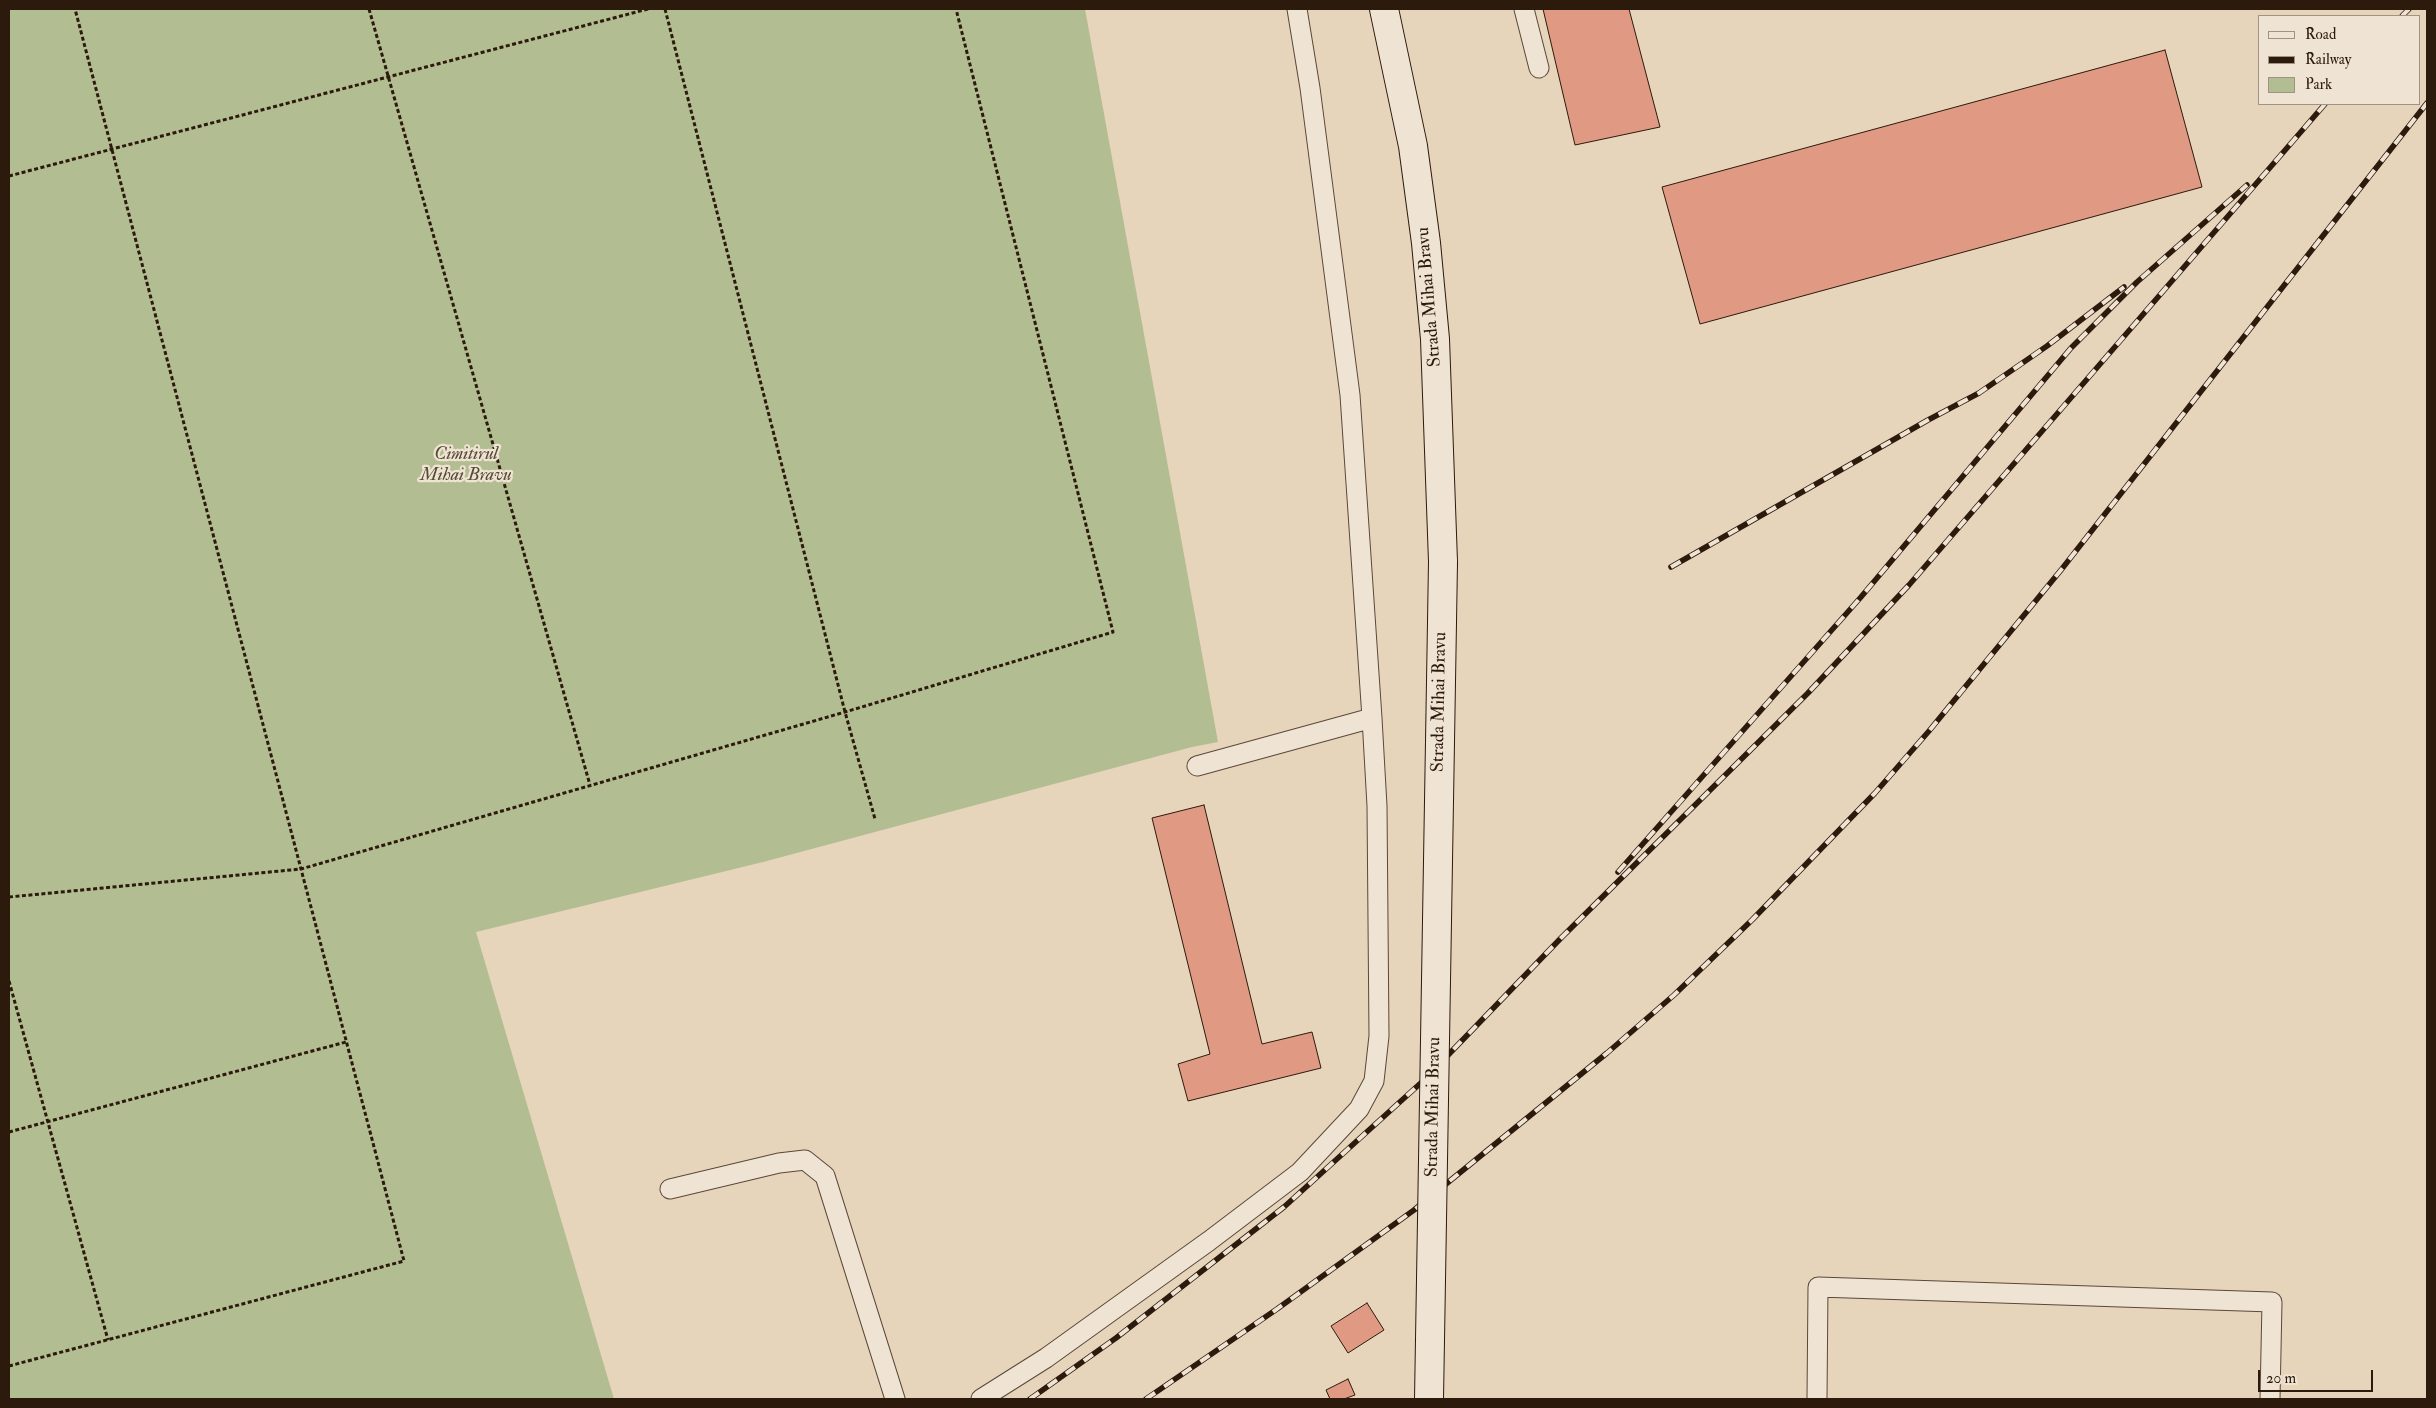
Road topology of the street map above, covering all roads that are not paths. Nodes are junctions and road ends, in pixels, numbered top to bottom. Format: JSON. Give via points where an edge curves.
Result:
{"nodes":[{"id":1,"x":1297,"y":9,"type":"edge"},
{"id":2,"x":1384,"y":9,"type":"edge"},
{"id":3,"x":1524,"y":9,"type":"edge"},
{"id":4,"x":1538,"y":68,"type":"dead end"},
{"id":5,"x":1372,"y":718,"type":"junction"},
{"id":6,"x":1197,"y":766,"type":"dead end"},
{"id":7,"x":670,"y":1189,"type":"dead end"},
{"id":8,"x":894,"y":1399,"type":"edge"},
{"id":9,"x":981,"y":1399,"type":"edge"},
{"id":10,"x":1429,"y":1399,"type":"edge"},
{"id":11,"x":1817,"y":1399,"type":"edge"},
{"id":12,"x":2270,"y":1399,"type":"edge"}],
"edges":[{"from":1,"to":5,"type":"lane","via":[[1350,395]]},
{"from":2,"to":10,"type":"main road","name":"Strada Mihai Bravu","bridge":true,"via":[[1413,146],[1426,243],[1435,339],[1443,562]]},
{"from":3,"to":4,"type":"lane"},
{"from":5,"to":6,"type":"lane"},
{"from":5,"to":9,"type":"lane","via":[[1377,806],[1379,1036],[1374,1081],[1359,1109],[1300,1172],[1054,1352]]},
{"from":7,"to":8,"type":"lane","via":[[779,1163],[805,1160],[825,1176]]},
{"from":11,"to":12,"type":"lane","via":[[1818,1287],[2272,1302]]}]}
